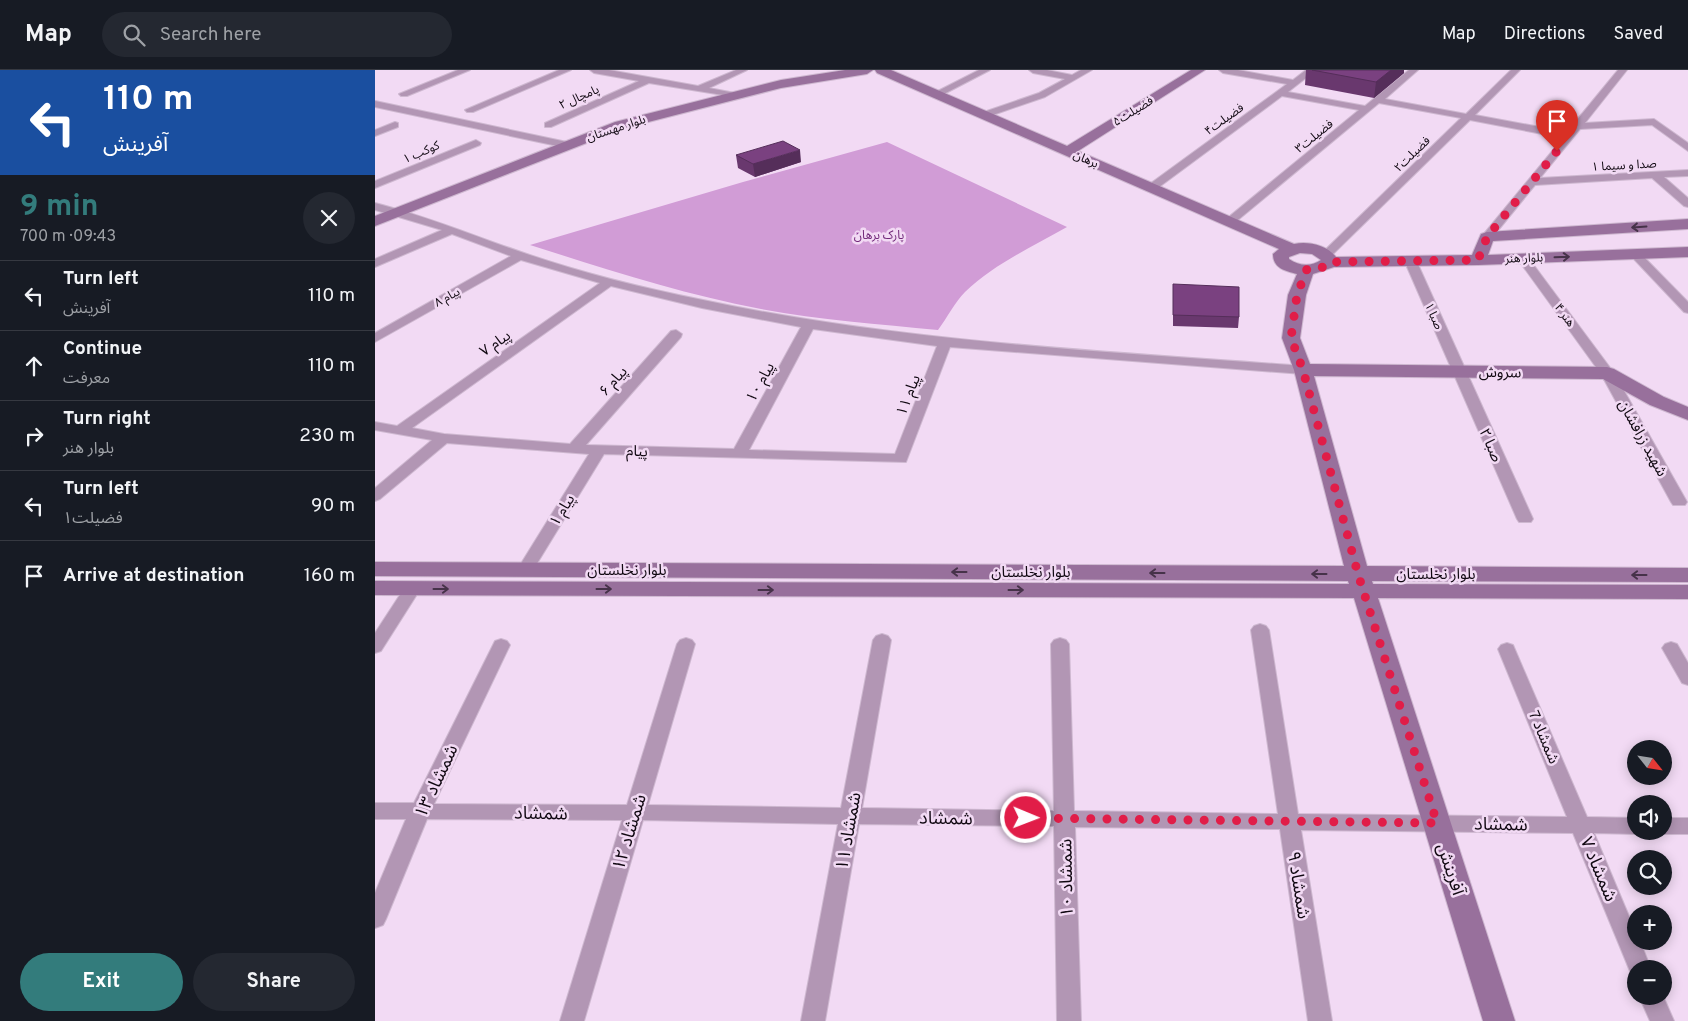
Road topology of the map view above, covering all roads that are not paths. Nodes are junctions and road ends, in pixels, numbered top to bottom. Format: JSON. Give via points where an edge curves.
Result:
{"nodes":[{"id":1,"x":466,"y":70,"type":"edge"},
{"id":2,"x":567,"y":70,"type":"edge"},
{"id":3,"x":593,"y":70,"type":"edge"},
{"id":4,"x":743,"y":70,"type":"edge"},
{"id":5,"x":867,"y":70,"type":"edge"},
{"id":6,"x":986,"y":70,"type":"edge"},
{"id":7,"x":1033,"y":70,"type":"edge"},
{"id":8,"x":1088,"y":70,"type":"edge"},
{"id":9,"x":1199,"y":70,"type":"edge"},
{"id":10,"x":1223,"y":70,"type":"edge"},
{"id":11,"x":1312,"y":70,"type":"edge"},
{"id":12,"x":1515,"y":70,"type":"edge"},
{"id":13,"x":1623,"y":70,"type":"edge"},
{"id":14,"x":887,"y":71,"type":"edge"},
{"id":15,"x":1395,"y":72,"type":"dead end"},
{"id":16,"x":1412,"y":72,"type":"edge"},
{"id":17,"x":647,"y":75,"type":"edge"},
{"id":18,"x":1074,"y":78,"type":"junction"},
{"id":19,"x":1295,"y":83,"type":"junction"},
{"id":20,"x":699,"y":90,"type":"junction"},
{"id":21,"x":1281,"y":93,"type":"junction"},
{"id":22,"x":404,"y":94,"type":"dead end"},
{"id":23,"x":937,"y":94,"type":"junction"},
{"id":24,"x":732,"y":96,"type":"junction"},
{"id":25,"x":1378,"y":100,"type":"junction"},
{"id":26,"x":375,"y":104,"type":"edge"},
{"id":27,"x":1367,"y":109,"type":"junction"},
{"id":28,"x":471,"y":110,"type":"dead end"},
{"id":29,"x":984,"y":115,"type":"junction"},
{"id":30,"x":1468,"y":116,"type":"junction"},
{"id":31,"x":395,"y":125,"type":"dead end"},
{"id":32,"x":548,"y":125,"type":"dead end"},
{"id":33,"x":1577,"y":126,"type":"junction"},
{"id":34,"x":375,"y":133,"type":"edge"},
{"id":35,"x":1570,"y":136,"type":"junction"},
{"id":36,"x":476,"y":143,"type":"dead end"},
{"id":37,"x":567,"y":145,"type":"junction"},
{"id":38,"x":1688,"y":148,"type":"edge"},
{"id":39,"x":1067,"y":152,"type":"junction"},
{"id":40,"x":1688,"y":173,"type":"edge"},
{"id":41,"x":1655,"y":176,"type":"junction"},
{"id":42,"x":1532,"y":182,"type":"junction"},
{"id":43,"x":375,"y":185,"type":"edge"},
{"id":44,"x":1151,"y":188,"type":"junction"},
{"id":45,"x":1688,"y":204,"type":"edge"},
{"id":46,"x":375,"y":206,"type":"edge"},
{"id":47,"x":397,"y":212,"type":"junction"},
{"id":48,"x":375,"y":221,"type":"edge"},
{"id":49,"x":1229,"y":222,"type":"junction"},
{"id":50,"x":1688,"y":224,"type":"edge"},
{"id":51,"x":452,"y":230,"type":"junction"},
{"id":52,"x":1487,"y":237,"type":"junction"},
{"id":53,"x":1291,"y":249,"type":"junction"},
{"id":54,"x":1688,"y":252,"type":"edge"},
{"id":55,"x":1635,"y":254,"type":"junction"},
{"id":56,"x":520,"y":256,"type":"junction"},
{"id":57,"x":1328,"y":258,"type":"junction"},
{"id":58,"x":1523,"y":258,"type":"junction"},
{"id":59,"x":1410,"y":260,"type":"junction"},
{"id":60,"x":1478,"y":260,"type":"junction"},
{"id":61,"x":375,"y":263,"type":"edge"},
{"id":62,"x":1307,"y":269,"type":"junction"},
{"id":63,"x":609,"y":282,"type":"junction"},
{"id":64,"x":1688,"y":309,"type":"edge"},
{"id":65,"x":809,"y":325,"type":"junction"},
{"id":66,"x":676,"y":334,"type":"dead end"},
{"id":67,"x":375,"y":338,"type":"edge"},
{"id":68,"x":945,"y":344,"type":"junction"},
{"id":69,"x":1303,"y":370,"type":"junction"},
{"id":70,"x":1458,"y":371,"type":"junction"},
{"id":71,"x":1607,"y":373,"type":"junction"},
{"id":72,"x":1679,"y":405,"type":"edge"},
{"id":73,"x":1688,"y":414,"type":"edge"},
{"id":74,"x":375,"y":426,"type":"edge"},
{"id":75,"x":399,"y":431,"type":"junction"},
{"id":76,"x":443,"y":438,"type":"junction"},
{"id":77,"x":574,"y":449,"type":"junction"},
{"id":78,"x":599,"y":450,"type":"junction"},
{"id":79,"x":739,"y":454,"type":"junction"},
{"id":80,"x":901,"y":459,"type":"joint"},
{"id":81,"x":375,"y":496,"type":"edge"},
{"id":82,"x":1679,"y":502,"type":"dead end"},
{"id":83,"x":1525,"y":519,"type":"dead end"},
{"id":84,"x":375,"y":569,"type":"edge"},
{"id":85,"x":525,"y":570,"type":"junction"},
{"id":86,"x":1688,"y":575,"type":"edge"},
{"id":87,"x":419,"y":579,"type":"junction"},
{"id":88,"x":1361,"y":583,"type":"junction"},
{"id":89,"x":375,"y":588,"type":"edge"},
{"id":90,"x":1688,"y":592,"type":"edge"},
{"id":91,"x":1260,"y":630,"type":"dead end"},
{"id":92,"x":882,"y":640,"type":"dead end"},
{"id":93,"x":686,"y":644,"type":"dead end"},
{"id":94,"x":1060,"y":644,"type":"dead end"},
{"id":95,"x":501,"y":645,"type":"dead end"},
{"id":96,"x":375,"y":647,"type":"edge"},
{"id":97,"x":1671,"y":648,"type":"dead end"},
{"id":98,"x":1507,"y":650,"type":"dead end"},
{"id":99,"x":1688,"y":678,"type":"edge"},
{"id":100,"x":375,"y":811,"type":"edge"},
{"id":101,"x":421,"y":811,"type":"junction"},
{"id":102,"x":635,"y":814,"type":"junction"},
{"id":103,"x":850,"y":816,"type":"junction"},
{"id":104,"x":1064,"y":819,"type":"junction"},
{"id":105,"x":1289,"y":822,"type":"junction"},
{"id":106,"x":1437,"y":823,"type":"junction"},
{"id":107,"x":1580,"y":825,"type":"junction"},
{"id":108,"x":1627,"y":826,"type":"edge"},
{"id":109,"x":1672,"y":826,"type":"edge"},
{"id":110,"x":1688,"y":826,"type":"edge"},
{"id":111,"x":375,"y":919,"type":"edge"},
{"id":112,"x":1636,"y":960,"type":"edge"},
{"id":113,"x":1655,"y":1005,"type":"edge"},
{"id":114,"x":572,"y":1021,"type":"edge"},
{"id":115,"x":813,"y":1021,"type":"edge"},
{"id":116,"x":1069,"y":1021,"type":"edge"},
{"id":117,"x":1320,"y":1021,"type":"edge"},
{"id":118,"x":1499,"y":1021,"type":"edge"},
{"id":119,"x":1662,"y":1021,"type":"edge"}],
"edges":[{"from":1,"to":22,"type":"street"},
{"from":2,"to":28,"type":"street"},
{"from":3,"to":17,"type":"street","via":[[630,77]]},
{"from":4,"to":20,"type":"street"},
{"from":5,"to":24,"type":"street","name":"بلوار مهستان","via":[[781,84]]},
{"from":6,"to":23,"type":"street"},
{"from":7,"to":18,"type":"street"},
{"from":8,"to":18,"type":"street"},
{"from":9,"to":39,"type":"street","name":"فضیلت۵"},
{"from":10,"to":19,"type":"street"},
{"from":11,"to":19,"type":"street","name":"فضیلت۴"},
{"from":12,"to":30,"type":"street","name":"فضیلت۲"},
{"from":13,"to":33,"type":"street"},
{"from":14,"to":23,"type":"street","name":"برهان"},
{"from":15,"to":16,"type":"street"},
{"from":16,"to":25,"type":"street","name":"فضیلت۳"},
{"from":17,"to":20,"type":"street"},
{"from":17,"to":32,"type":"street","name":"پامچال ۲"},
{"from":18,"to":29,"type":"street","via":[[1041,95]]},
{"from":19,"to":21,"type":"street","name":"فضیلت۴"},
{"from":20,"to":24,"type":"street"},
{"from":21,"to":27,"type":"street"},
{"from":21,"to":44,"type":"street","name":"فضیلت۴"},
{"from":23,"to":29,"type":"street","name":"برهان"},
{"from":24,"to":37,"type":"street","name":"بلوار مهستان","via":[[620,125]]},
{"from":25,"to":27,"type":"street","name":"فضیلت۳"},
{"from":25,"to":30,"type":"street"},
{"from":26,"to":37,"type":"street"},
{"from":27,"to":49,"type":"street","name":"فضیلت۳"},
{"from":29,"to":39,"type":"street","name":"برهان"},
{"from":30,"to":35,"type":"street"},
{"from":30,"to":57,"type":"street","name":"فضیلت۲"},
{"from":31,"to":34,"type":"street"},
{"from":33,"to":35,"type":"street"},
{"from":33,"to":38,"type":"street","via":[[1654,122]]},
{"from":35,"to":42,"type":"street"},
{"from":36,"to":43,"type":"street","name":"کوکب ۱"},
{"from":37,"to":47,"type":"street","name":"بلوار مهستان"},
{"from":39,"to":44,"type":"street","name":"برهان"},
{"from":40,"to":41,"type":"street","name":"صدا و سیما ۱"},
{"from":41,"to":42,"type":"street","name":"صدا و سیما ۱"},
{"from":41,"to":45,"type":"street"},
{"from":42,"to":52,"type":"street"},
{"from":44,"to":49,"type":"street","name":"برهان"},
{"from":46,"to":47,"type":"street"},
{"from":47,"to":48,"type":"street","name":"بلوار مهستان"},
{"from":47,"to":51,"type":"street"},
{"from":49,"to":53,"type":"street","name":"برهان"},
{"from":50,"to":52,"type":"street","name":"بلوار هنر","one_way":true},
{"from":51,"to":56,"type":"street"},
{"from":51,"to":61,"type":"street"},
{"from":52,"to":60,"type":"street"},
{"from":53,"to":57,"type":"street","name":"برهان","via":[[1314,250]]},
{"from":53,"to":62,"type":"street","via":[[1281,254],[1281,261],[1291,267]]},
{"from":54,"to":55,"type":"street","name":"بلوار هنر"},
{"from":58,"to":55,"type":"street","name":"بلوار هنر","one_way":true},
{"from":55,"to":64,"type":"street"},
{"from":56,"to":63,"type":"street"},
{"from":56,"to":67,"type":"street","name":"پیام ۸"},
{"from":57,"to":59,"type":"street","name":"بلوار هنر"},
{"from":57,"to":62,"type":"street","via":[[1324,267]]},
{"from":58,"to":60,"type":"street","name":"بلوار هنر"},
{"from":58,"to":71,"type":"street","name":"هنر ۴"},
{"from":59,"to":60,"type":"street","name":"بلوار هنر"},
{"from":59,"to":70,"type":"street","name":"صبا ۱"},
{"from":62,"to":69,"type":"street","name":"آفرینش","via":[[1297,295],[1291,338]]},
{"from":63,"to":65,"type":"street"},
{"from":63,"to":75,"type":"street","name":"پیام ۷"},
{"from":65,"to":68,"type":"street"},
{"from":65,"to":79,"type":"street","name":"پیام ۱۰"},
{"from":66,"to":77,"type":"street","name":"پیام ۶"},
{"from":68,"to":69,"type":"street"},
{"from":68,"to":80,"type":"street","name":"پیام ۱۱"},
{"from":69,"to":70,"type":"street","name":"سروش"},
{"from":69,"to":88,"type":"street","name":"آفرینش"},
{"from":70,"to":71,"type":"street","name":"سروش"},
{"from":70,"to":83,"type":"street","name":"صبا ۲"},
{"from":71,"to":72,"type":"street","name":"سروش"},
{"from":71,"to":82,"type":"street","name":"شهید زرافشان"},
{"from":72,"to":73,"type":"street","name":"سروش"},
{"from":74,"to":75,"type":"street","name":"پیام"},
{"from":75,"to":76,"type":"street","name":"پیام"},
{"from":76,"to":77,"type":"street","name":"پیام"},
{"from":76,"to":81,"type":"street"},
{"from":77,"to":78,"type":"street","name":"پیام"},
{"from":78,"to":79,"type":"street","name":"پیام"},
{"from":78,"to":85,"type":"street","name":"پیام ۱"},
{"from":79,"to":80,"type":"street","name":"پیام"},
{"from":84,"to":87,"type":"street","name":"بلوار نخلستان"},
{"from":85,"to":87,"type":"street","name":"بلوار نخلستان"},
{"from":88,"to":85,"type":"street","name":"بلوار نخلستان","one_way":true},
{"from":86,"to":88,"type":"street","name":"بلوار نخلستان","one_way":true},
{"from":87,"to":88,"type":"street","name":"بلوار نخلستان","one_way":true},
{"from":87,"to":89,"type":"street","name":"بلوار نخلستان"},
{"from":87,"to":96,"type":"street"},
{"from":88,"to":90,"type":"street","name":"بلوار نخلستان"},
{"from":88,"to":106,"type":"street","name":"آفرینش"},
{"from":91,"to":105,"type":"street","name":"شمشاد ۹"},
{"from":92,"to":103,"type":"street","name":"شمشاد ۱۱"},
{"from":93,"to":102,"type":"street","name":"شمشاد ۱۲"},
{"from":94,"to":104,"type":"street","name":"شمشاد ۱۰"},
{"from":95,"to":101,"type":"street","name":"شمشاد ۱۳"},
{"from":97,"to":99,"type":"street"},
{"from":98,"to":107,"type":"street","name":"شمشاد 7"},
{"from":100,"to":101,"type":"street","name":"شمشاد"},
{"from":101,"to":102,"type":"street","name":"شمشاد"},
{"from":101,"to":111,"type":"street","name":"شمشاد ۱۳"},
{"from":102,"to":103,"type":"street","name":"شمشاد"},
{"from":102,"to":114,"type":"street","name":"شمشاد ۱۲"},
{"from":103,"to":104,"type":"street","name":"شمشاد"},
{"from":103,"to":115,"type":"street","name":"شمشاد ۱۱"},
{"from":104,"to":105,"type":"street","name":"شمشاد"},
{"from":104,"to":116,"type":"street","name":"شمشاد ۱۰"},
{"from":105,"to":106,"type":"street","name":"شمشاد"},
{"from":105,"to":117,"type":"street","name":"شمشاد ۹"},
{"from":106,"to":107,"type":"street","name":"شمشاد"},
{"from":106,"to":118,"type":"street","name":"آفرینش"},
{"from":107,"to":108,"type":"street","name":"شمشاد"},
{"from":107,"to":112,"type":"street","name":"شمشاد ۷"},
{"from":109,"to":110,"type":"street"},
{"from":113,"to":119,"type":"street"}]}
